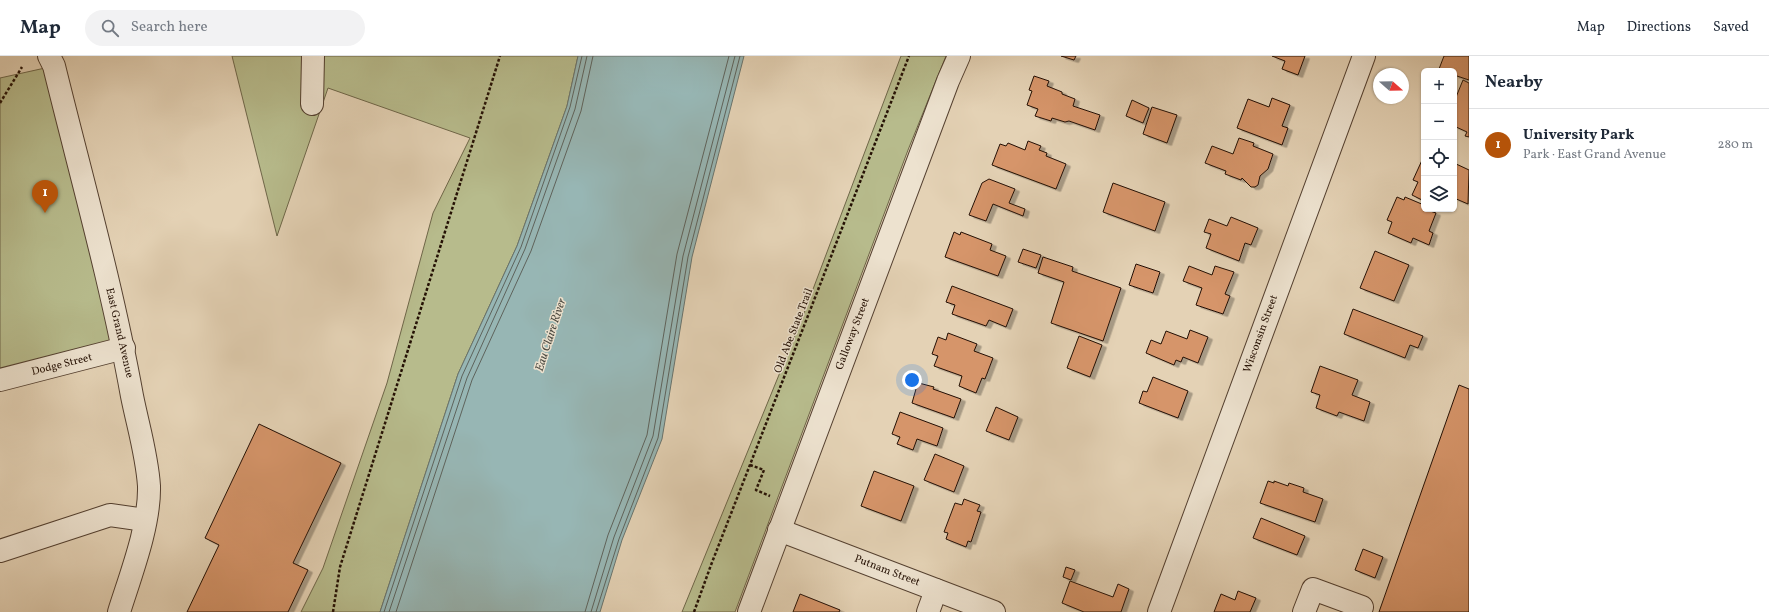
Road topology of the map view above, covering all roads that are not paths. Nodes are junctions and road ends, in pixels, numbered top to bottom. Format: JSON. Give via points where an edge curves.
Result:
{"nodes":[{"id":1,"x":49,"y":56,"type":"edge"},
{"id":2,"x":313,"y":56,"type":"edge"},
{"id":3,"x":959,"y":56,"type":"edge"},
{"id":4,"x":1364,"y":56,"type":"edge"},
{"id":5,"x":312,"y":104,"type":"dead end"},
{"id":6,"x":124,"y":348,"type":"junction"},
{"id":7,"x":0,"y":380,"type":"edge"},
{"id":8,"x":145,"y":520,"type":"junction"},
{"id":9,"x":780,"y":530,"type":"junction"},
{"id":10,"x":0,"y":551,"type":"edge"},
{"id":11,"x":936,"y":590,"type":"junction"},
{"id":12,"x":119,"y":612,"type":"edge"},
{"id":13,"x":749,"y":612,"type":"edge"},
{"id":14,"x":928,"y":612,"type":"edge"},
{"id":15,"x":994,"y":612,"type":"edge"},
{"id":16,"x":1160,"y":612,"type":"edge"},
{"id":17,"x":1304,"y":612,"type":"edge"},
{"id":18,"x":1360,"y":612,"type":"edge"}],
"edges":[{"from":1,"to":6,"type":"street","name":"East Grand Avenue","via":[[54,66]]},
{"from":2,"to":5,"type":"street"},
{"from":3,"to":9,"type":"street","name":"Galloway Street"},
{"from":4,"to":16,"type":"street","name":"Wisconsin Street"},
{"from":6,"to":7,"type":"street","name":"Dodge Street"},
{"from":6,"to":8,"type":"street","name":"East Grand Avenue","via":[[149,486]]},
{"from":8,"to":10,"type":"street","via":[[110,516]]},
{"from":8,"to":12,"type":"street","name":"East Grand Avenue"},
{"from":9,"to":11,"type":"street","name":"Putnam Street"},
{"from":9,"to":13,"type":"street","name":"Galloway Street"},
{"from":11,"to":14,"type":"street"},
{"from":11,"to":15,"type":"street","name":"Putnam Street"},
{"from":17,"to":18,"type":"street","via":[[1313,589],[1362,607]]}]}
